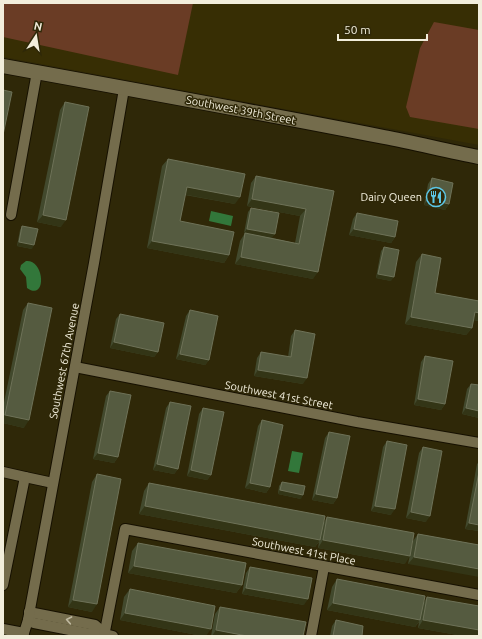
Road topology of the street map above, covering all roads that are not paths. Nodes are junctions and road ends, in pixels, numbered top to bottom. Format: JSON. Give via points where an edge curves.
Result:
{"nodes":[{"id":1,"x":3,"y":66,"type":"edge"},
{"id":2,"x":37,"y":72,"type":"junction"},
{"id":3,"x":124,"y":89,"type":"junction"},
{"id":4,"x":479,"y":157,"type":"edge"},
{"id":5,"x":11,"y":215,"type":"dead end"},
{"id":6,"x":74,"y":368,"type":"junction"},
{"id":7,"x":479,"y":443,"type":"edge"},
{"id":8,"x":3,"y":472,"type":"edge"},
{"id":9,"x":25,"y":477,"type":"junction"},
{"id":10,"x":53,"y":483,"type":"junction"},
{"id":11,"x":324,"y":567,"type":"junction"},
{"id":12,"x":3,"y":585,"type":"edge"},
{"id":13,"x":479,"y":595,"type":"edge"},
{"id":14,"x":29,"y":616,"type":"junction"},
{"id":15,"x":3,"y":629,"type":"edge"},
{"id":16,"x":23,"y":635,"type":"edge"},
{"id":17,"x":107,"y":635,"type":"edge"},
{"id":18,"x":311,"y":636,"type":"edge"}],
"edges":[{"from":1,"to":2,"type":"street","name":"Southwest 39th Street"},
{"from":2,"to":3,"type":"street","name":"Southwest 39th Street"},
{"from":2,"to":5,"type":"street"},
{"from":3,"to":4,"type":"street","name":"Southwest 39th Street"},
{"from":3,"to":6,"type":"street","name":"Southwest 67th Avenue"},
{"from":6,"to":7,"type":"street","name":"Southwest 41st Street"},
{"from":6,"to":10,"type":"street","name":"Southwest 67th Avenue"},
{"from":8,"to":9,"type":"street"},
{"from":9,"to":10,"type":"street"},
{"from":9,"to":12,"type":"street"},
{"from":10,"to":14,"type":"street","name":"Southwest 67th Avenue"},
{"from":11,"to":13,"type":"street","name":"Southwest 41st Place"},
{"from":11,"to":17,"type":"street","name":"Southwest 41st Place","via":[[125,529]]},
{"from":11,"to":18,"type":"street"},
{"from":14,"to":16,"type":"street","name":"Southwest 67th Avenue"},
{"from":14,"to":17,"type":"street","via":[[95,625]]},
{"from":15,"to":16,"type":"street"}]}
